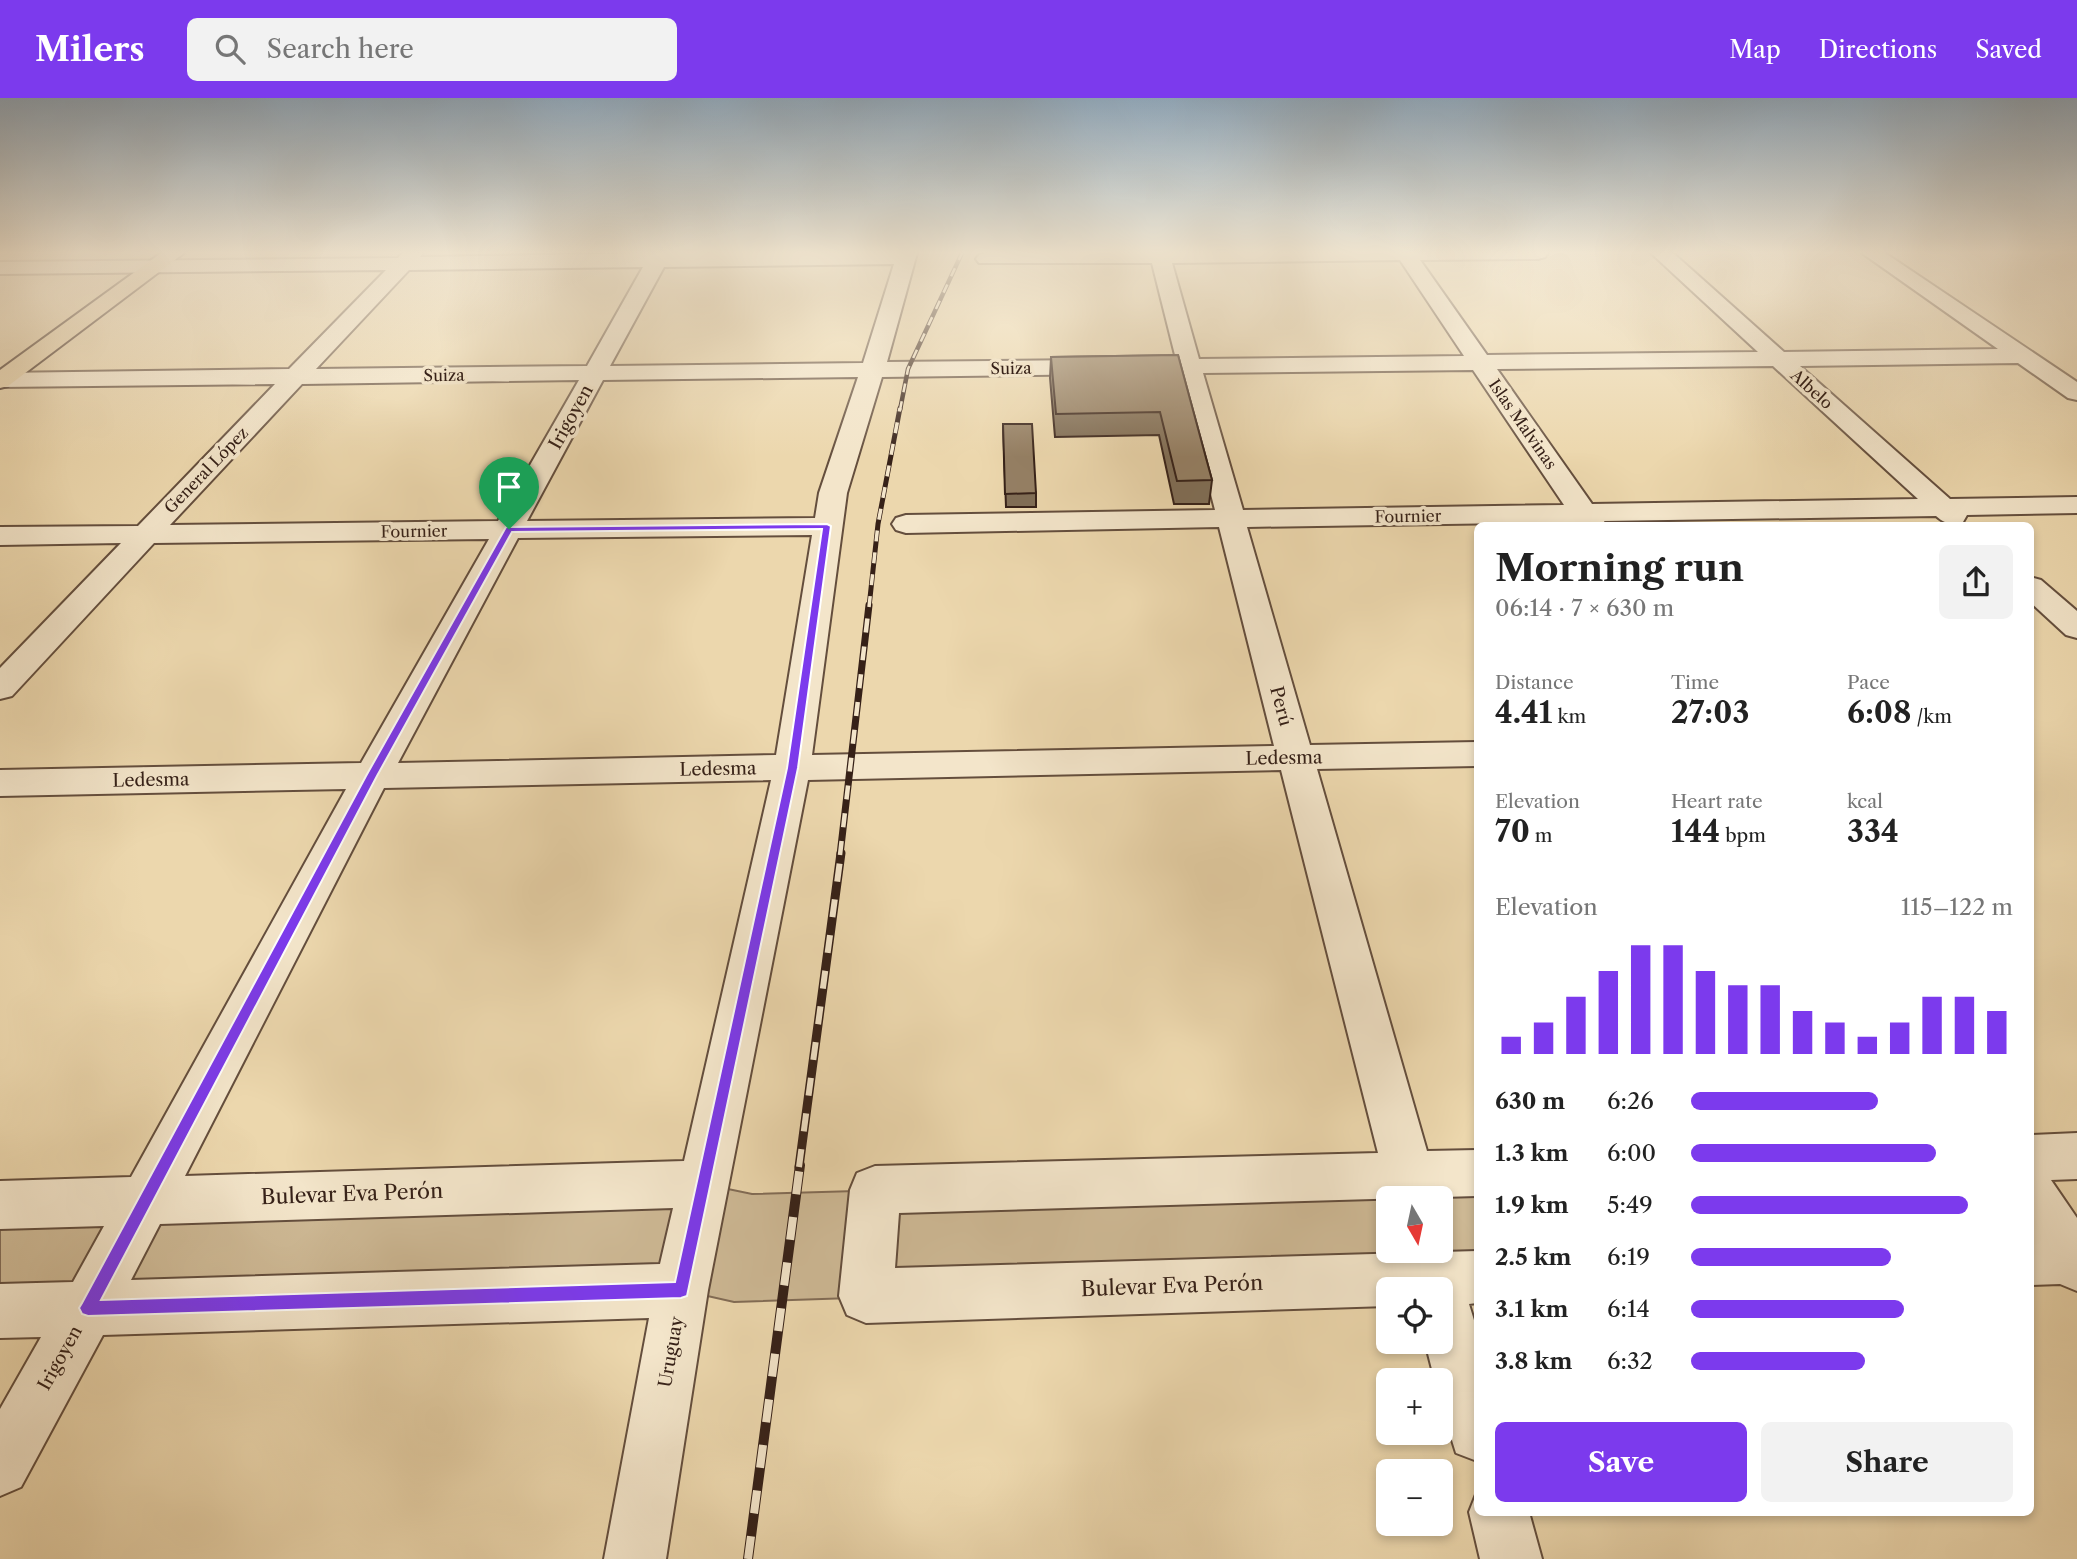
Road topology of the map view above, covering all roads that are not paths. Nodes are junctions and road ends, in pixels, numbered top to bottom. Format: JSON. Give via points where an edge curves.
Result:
{"nodes":[{"id":1,"x":80,"y":321,"type":"edge"},
{"id":2,"x":347,"y":321,"type":"edge"},
{"id":3,"x":624,"y":321,"type":"edge"},
{"id":4,"x":887,"y":321,"type":"edge"},
{"id":5,"x":1178,"y":321,"type":"edge"},
{"id":6,"x":1452,"y":321,"type":"edge"},
{"id":7,"x":1737,"y":321,"type":"edge"},
{"id":8,"x":1972,"y":321,"type":"edge"},
{"id":9,"x":2023,"y":356,"type":"junction"},
{"id":10,"x":1779,"y":359,"type":"junction"},
{"id":11,"x":1481,"y":363,"type":"junction"},
{"id":12,"x":1190,"y":366,"type":"junction"},
{"id":13,"x":873,"y":369,"type":"junction"},
{"id":14,"x":595,"y":373,"type":"junction"},
{"id":15,"x":295,"y":376,"type":"junction"},
{"id":16,"x":0,"y":380,"type":"edge"},
{"id":17,"x":2077,"y":393,"type":"edge"},
{"id":18,"x":2077,"y":505,"type":"edge"},
{"id":19,"x":1953,"y":516,"type":"edge"},
{"id":20,"x":1231,"y":519,"type":"junction"},
{"id":21,"x":1588,"y":519,"type":"edge"},
{"id":22,"x":906,"y":524,"type":"dead end"},
{"id":23,"x":827,"y":526,"type":"junction"},
{"id":24,"x":509,"y":529,"type":"junction"},
{"id":25,"x":145,"y":534,"type":"junction"},
{"id":26,"x":0,"y":536,"type":"edge"},
{"id":27,"x":2034,"y":590,"type":"edge"},
{"id":28,"x":2077,"y":628,"type":"edge"},
{"id":29,"x":0,"y":688,"type":"edge"},
{"id":30,"x":1474,"y":754,"type":"edge"},
{"id":31,"x":1296,"y":758,"type":"junction"},
{"id":32,"x":792,"y":768,"type":"junction"},
{"id":33,"x":372,"y":776,"type":"junction"},
{"id":34,"x":0,"y":783,"type":"edge"},
{"id":35,"x":2077,"y":1156,"type":"edge"},
{"id":36,"x":2034,"y":1157,"type":"edge"},
{"id":37,"x":1474,"y":1174,"type":"edge"},
{"id":38,"x":704,"y":1184,"type":"junction"},
{"id":39,"x":1411,"y":1186,"type":"edge"},
{"id":40,"x":1416,"y":1186,"type":"edge"},
{"id":41,"x":1376,"y":1187,"type":"edge"},
{"id":42,"x":2034,"y":1199,"type":"edge"},
{"id":43,"x":143,"y":1201,"type":"junction"},
{"id":44,"x":0,"y":1205,"type":"edge"},
{"id":45,"x":2064,"y":1260,"type":"edge"},
{"id":46,"x":1376,"y":1280,"type":"edge"},
{"id":47,"x":681,"y":1290,"type":"junction"},
{"id":48,"x":88,"y":1308,"type":"junction"},
{"id":49,"x":0,"y":1311,"type":"edge"},
{"id":50,"x":1453,"y":1320,"type":"edge"},
{"id":51,"x":1474,"y":1418,"type":"edge"},
{"id":52,"x":0,"y":1466,"type":"edge"},
{"id":53,"x":1500,"y":1516,"type":"edge"},
{"id":54,"x":635,"y":1559,"type":"edge"},
{"id":55,"x":1511,"y":1559,"type":"edge"}],
"edges":[{"from":1,"to":16,"type":"main road"},
{"from":2,"to":15,"type":"street","name":"General López"},
{"from":3,"to":14,"type":"street","name":"Irigoyen"},
{"from":4,"to":13,"type":"street"},
{"from":5,"to":12,"type":"street","name":"Perú"},
{"from":6,"to":11,"type":"street","name":"Islas Malvinas"},
{"from":7,"to":10,"type":"street","name":"Albelo"},
{"from":8,"to":9,"type":"street"},
{"from":9,"to":10,"type":"street","name":"Suiza"},
{"from":9,"to":17,"type":"street"},
{"from":10,"to":11,"type":"street","name":"Suiza"},
{"from":10,"to":19,"type":"street","name":"Albelo"},
{"from":11,"to":12,"type":"street","name":"Suiza"},
{"from":11,"to":21,"type":"street","name":"Islas Malvinas"},
{"from":12,"to":13,"type":"street","name":"Suiza"},
{"from":12,"to":20,"type":"street","name":"Perú"},
{"from":13,"to":14,"type":"street","name":"Suiza"},
{"from":13,"to":23,"type":"street","name":"Uruguay","via":[[840,469]]},
{"from":14,"to":15,"type":"street","name":"Suiza"},
{"from":14,"to":24,"type":"street","name":"Irigoyen"},
{"from":15,"to":16,"type":"street","name":"Suiza"},
{"from":15,"to":25,"type":"street","name":"General López"},
{"from":18,"to":19,"type":"street","name":"Fournier"},
{"from":19,"to":21,"type":"street","name":"Fournier"},
{"from":20,"to":21,"type":"street","name":"Fournier"},
{"from":20,"to":22,"type":"street","name":"Fournier"},
{"from":20,"to":31,"type":"street","name":"Perú"},
{"from":23,"to":24,"type":"street","name":"Fournier"},
{"from":23,"to":32,"type":"street","name":"Uruguay"},
{"from":24,"to":25,"type":"street","name":"Fournier"},
{"from":24,"to":33,"type":"street","name":"Irigoyen"},
{"from":25,"to":26,"type":"street","name":"Fournier"},
{"from":25,"to":29,"type":"street","name":"General López"},
{"from":27,"to":28,"type":"street"},
{"from":30,"to":31,"type":"street","name":"Ledesma"},
{"from":31,"to":32,"type":"street","name":"Ledesma"},
{"from":31,"to":39,"type":"street","name":"Perú"},
{"from":32,"to":33,"type":"street","name":"Ledesma"},
{"from":32,"to":38,"type":"street","name":"Uruguay"},
{"from":33,"to":34,"type":"street","name":"Ledesma"},
{"from":33,"to":43,"type":"street","name":"Irigoyen"},
{"from":35,"to":36,"type":"street"},
{"from":37,"to":40,"type":"street"},
{"from":38,"to":43,"type":"street","name":"Bulevar Eva Perón"},
{"from":38,"to":47,"type":"street","name":"Uruguay"},
{"from":41,"to":46,"type":"street","name":"Bulevar Eva Perón","via":[[875,1190],[866,1296]]},
{"from":42,"to":45,"type":"street"},
{"from":43,"to":44,"type":"street","name":"Bulevar Eva Perón"},
{"from":43,"to":48,"type":"street","name":"Irigoyen"},
{"from":47,"to":48,"type":"street"},
{"from":47,"to":54,"type":"street","name":"Uruguay"},
{"from":48,"to":49,"type":"street"},
{"from":48,"to":52,"type":"street","name":"Irigoyen"},
{"from":50,"to":51,"type":"street"},
{"from":53,"to":55,"type":"street"}]}
